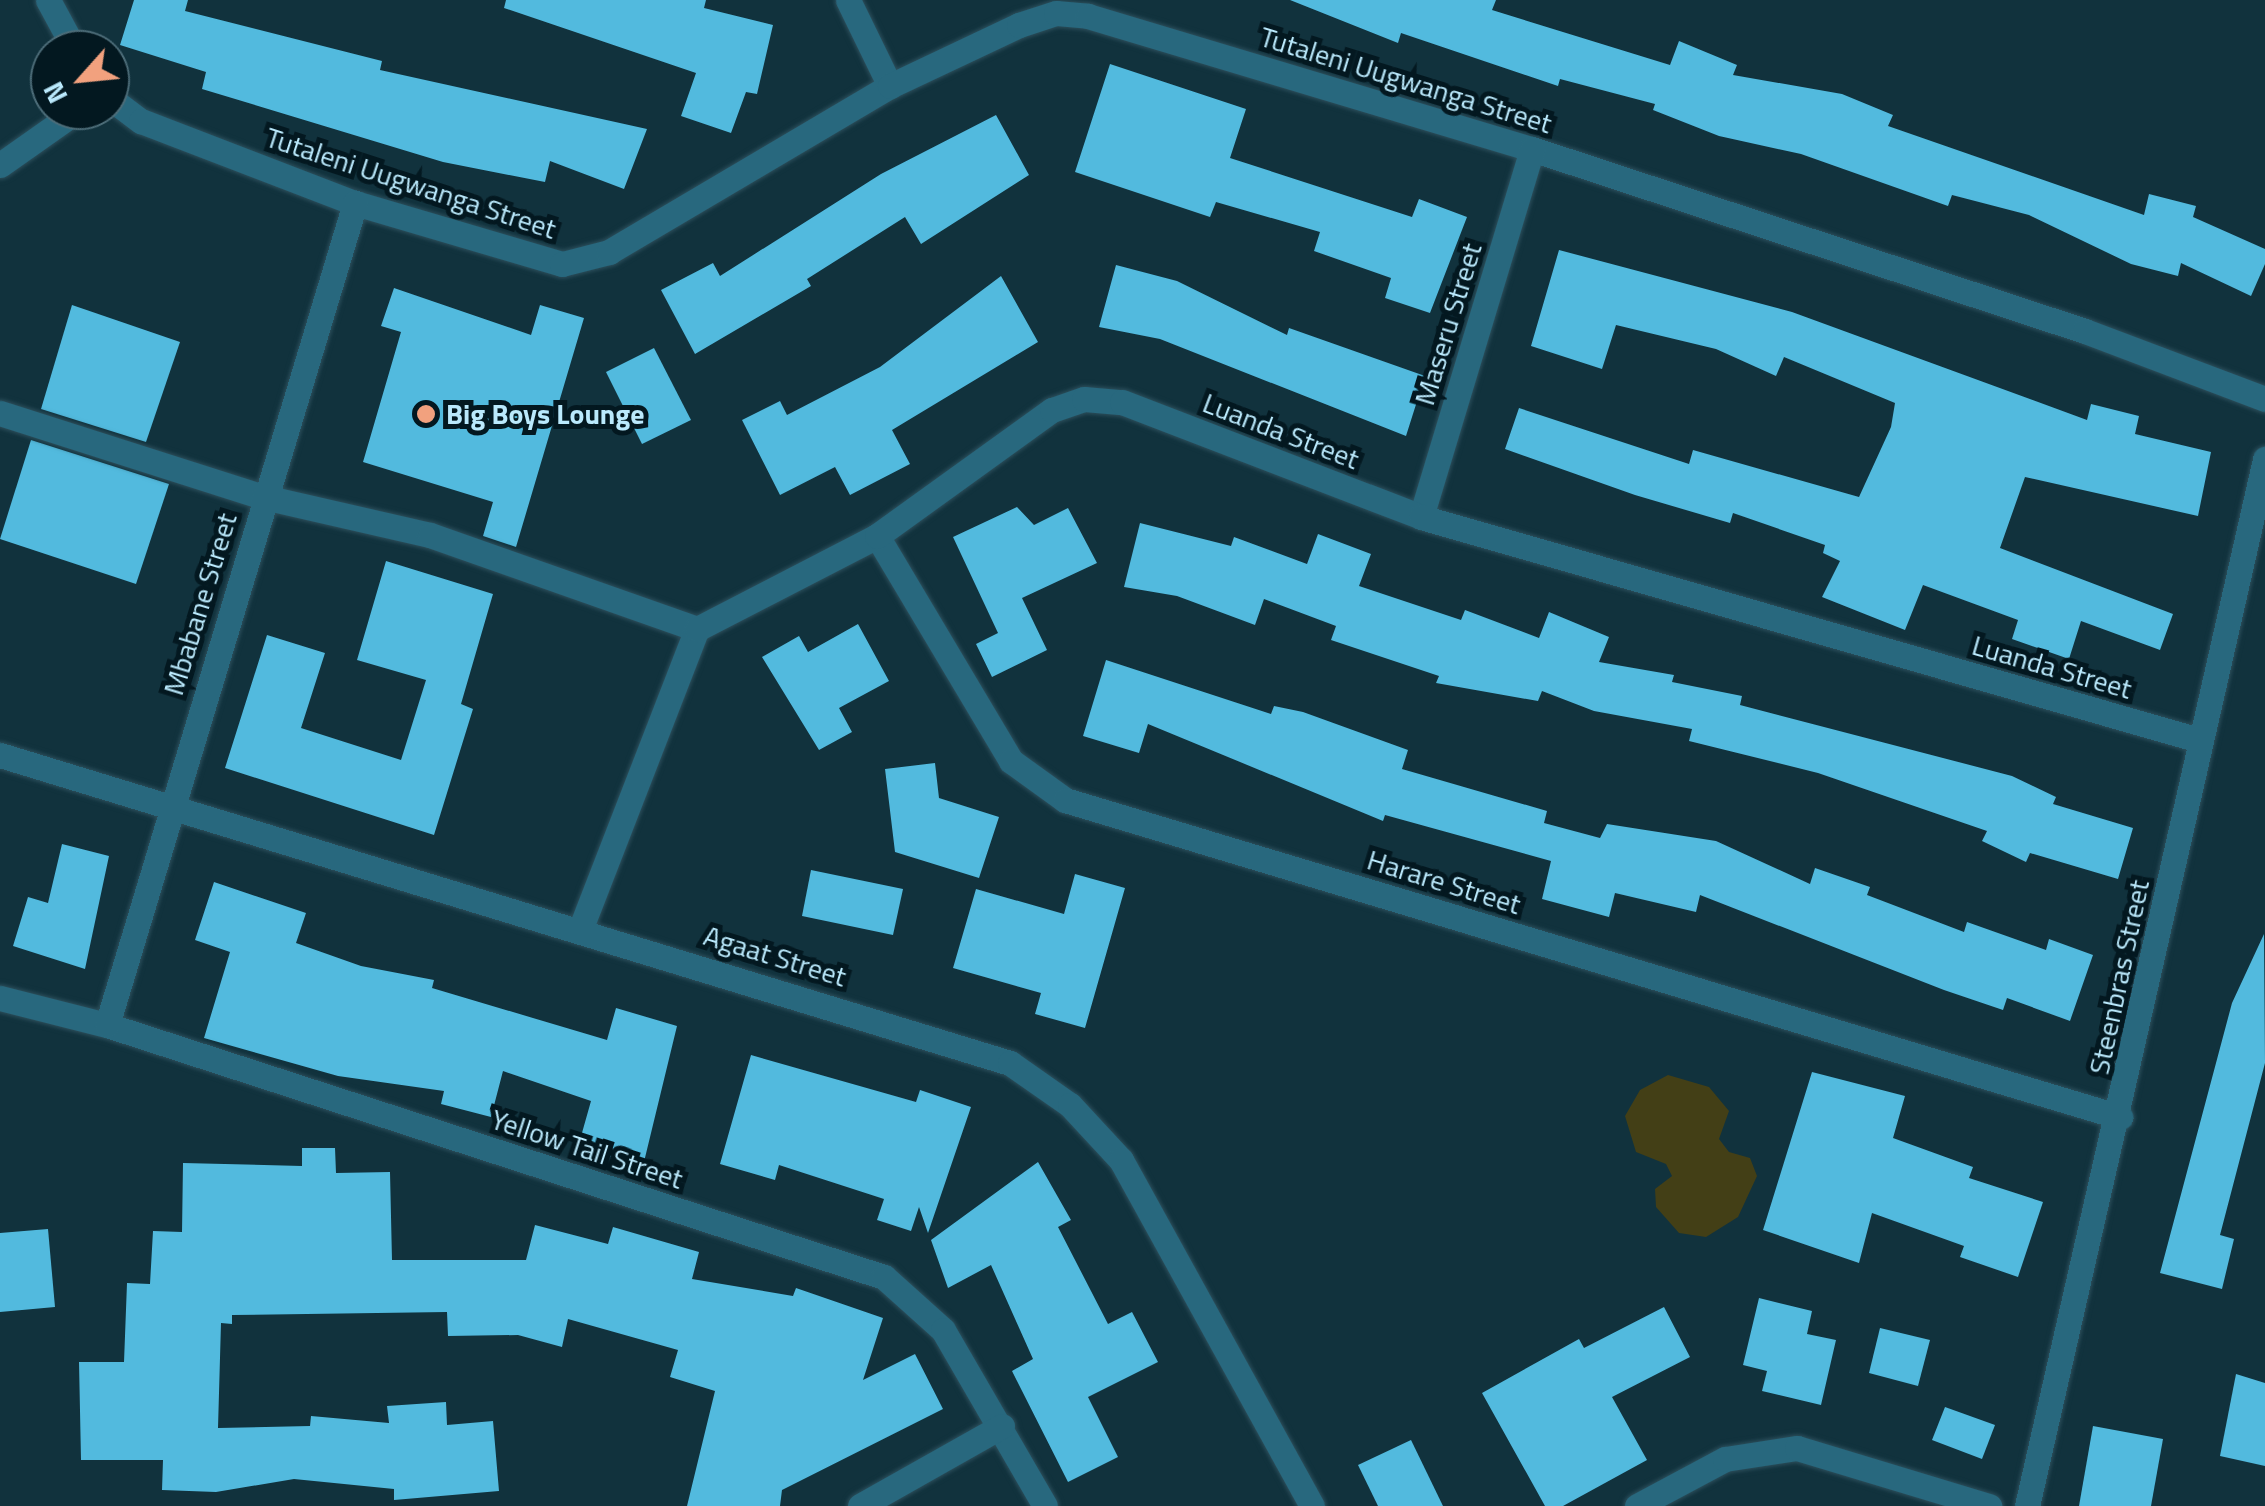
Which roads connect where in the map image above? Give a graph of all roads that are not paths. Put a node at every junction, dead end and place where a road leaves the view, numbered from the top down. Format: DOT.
graph roads {
  1 [pos="48,0"];
  2 [pos="848,0"];
  3 [pos="64,30"];
  4 [pos="890,86"];
  5 [pos="130,113"];
  6 [pos="50,130"];
  7 [pos="1532,149"];
  8 [pos="0,165"];
  9 [pos="355,203"];
  10 [pos="2265,399"];
  11 [pos="0,413"];
  12 [pos="2265,458"];
  13 [pos="264,497"];
  14 [pos="1420,517"];
  15 [pos="876,536"];
  16 [pos="698,629"];
  17 [pos="2199,740"];
  18 [pos="0,754"];
  19 [pos="170,808"];
  20 [pos="580,930"];
  21 [pos="0,998"];
  22 [pos="107,1025"];
  23 [pos="2120,1117"];
  24 [pos="1002,1426"];
  25 [pos="860,1506"];
  26 [pos="1045,1506"];
  27 [pos="1312,1506"];
  28 [pos="1637,1506"];
  29 [pos="1989,1506"];
  30 [pos="2027,1506"];
  1 -- 3 [label="street"];
  2 -- 4 [label="street"];
  4 -- 7 [label="street, Tutaleni Uugwanga Street"];
  4 -- 9 [label="street, Tutaleni Uugwanga Street"];
  5 -- 9 [label="street, Tutaleni Uugwanga Street"];
  6 -- 8 [label="street"];
  7 -- 10 [label="street, Tutaleni Uugwanga Street"];
  7 -- 14 [label="street, Maseru Street"];
  9 -- 13 [label="street, Mbabane Street"];
  11 -- 13 [label="street"];
  12 -- 17 [label="street, Steenbras Street"];
  13 -- 16 [label="street"];
  13 -- 19 [label="street, Mbabane Street"];
  14 -- 15 [label="street, Luanda Street"];
  14 -- 17 [label="street, Luanda Street"];
  15 -- 16 [label="street, Luanda Street"];
  15 -- 23 [label="street, Harare Street"];
  16 -- 20 [label="street"];
  17 -- 23 [label="street, Steenbras Street"];
  18 -- 19 [label="street, Agaat Street"];
  19 -- 20 [label="street, Agaat Street"];
  19 -- 22 [label="street, Mbabane Street"];
  20 -- 27 [label="street, Agaat Street"];
  21 -- 22 [label="street, Yellow Tail Street"];
  22 -- 24 [label="street, Yellow Tail Street"];
  23 -- 30 [label="street, Steenbras Street"];
  24 -- 25 [label="street"];
  24 -- 26 [label="street, Yellow Tail Street"];
  28 -- 29 [label="street"];
}
